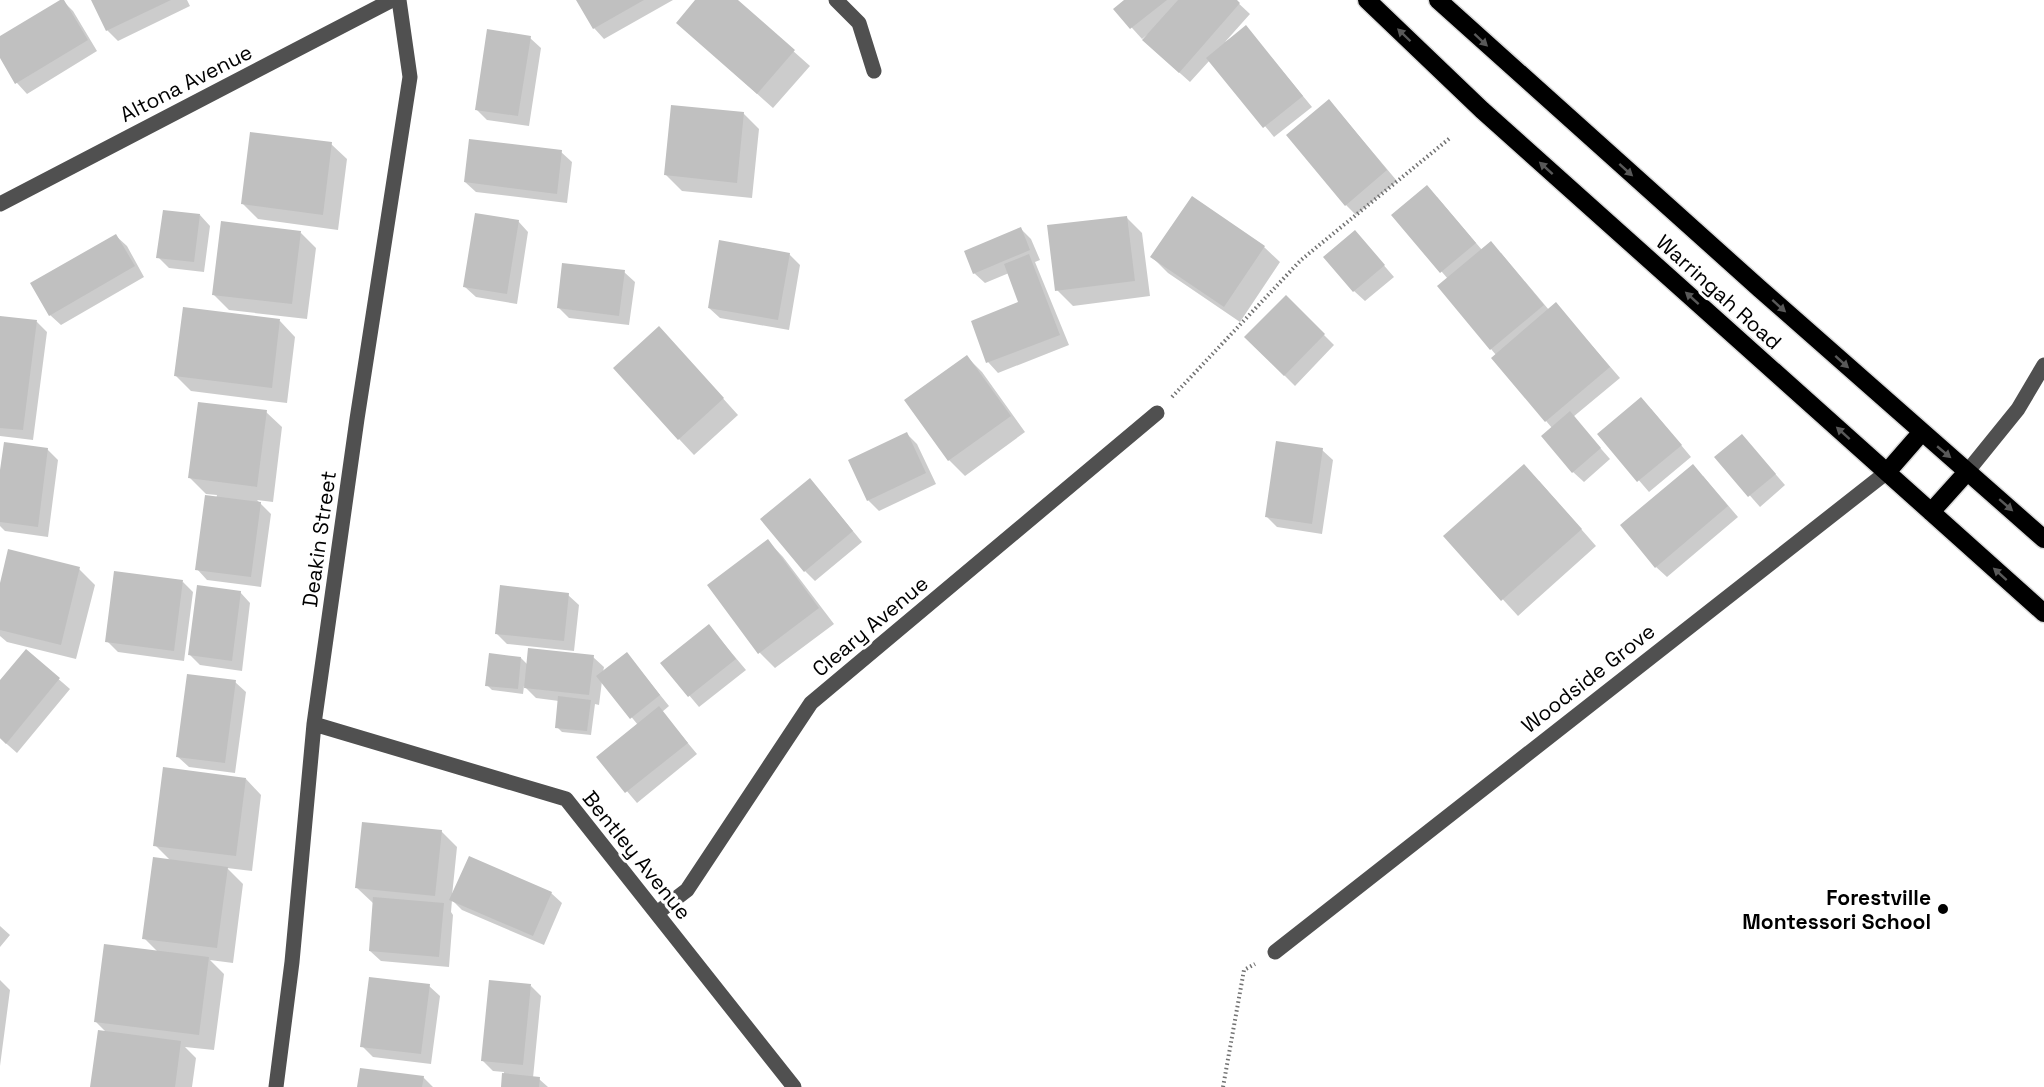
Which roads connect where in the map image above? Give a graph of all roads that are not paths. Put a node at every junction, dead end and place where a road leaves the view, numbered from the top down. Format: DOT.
graph roads {
  1 [pos="392,0"];
  2 [pos="399,0"];
  3 [pos="836,0"];
  4 [pos="1367,0"];
  5 [pos="1438,0"];
  6 [pos="874,71"];
  7 [pos="1,200"];
  8 [pos="2044,365"];
  9 [pos="1157,413"];
  10 [pos="1921,433"];
  11 [pos="1887,472"];
  12 [pos="1967,472"];
  13 [pos="1931,512"];
  14 [pos="2044,539"];
  15 [pos="2044,613"];
  16 [pos="314,724"];
  17 [pos="657,913"];
  18 [pos="1275,952"];
  19 [pos="276,1087"];
  20 [pos="794,1087"];
  1 -- 7 [label="street, Altona Avenue"];
  2 -- 16 [label="street, Deakin Street"];
  3 -- 6 [label="street"];
  11 -- 4 [label="highway, Warringah Road, one-way"];
  5 -- 10 [label="highway, Warringah Road, one-way"];
  8 -- 12 [label="street"];
  9 -- 17 [label="street, Cleary Avenue"];
  10 -- 11 [label="highway, Woodside Grove"];
  10 -- 12 [label="highway, Warringah Road, one-way"];
  11 -- 13 [label="highway, Warringah Road"];
  11 -- 18 [label="street, Woodside Grove"];
  12 -- 13 [label="highway"];
  12 -- 14 [label="highway, Warringah Road, one-way"];
  15 -- 13 [label="highway, Warringah Road, one-way"];
  16 -- 17 [label="street, Bentley Avenue"];
  16 -- 19 [label="street, Deakin Street"];
  17 -- 20 [label="street, Bentley Avenue"];
}
